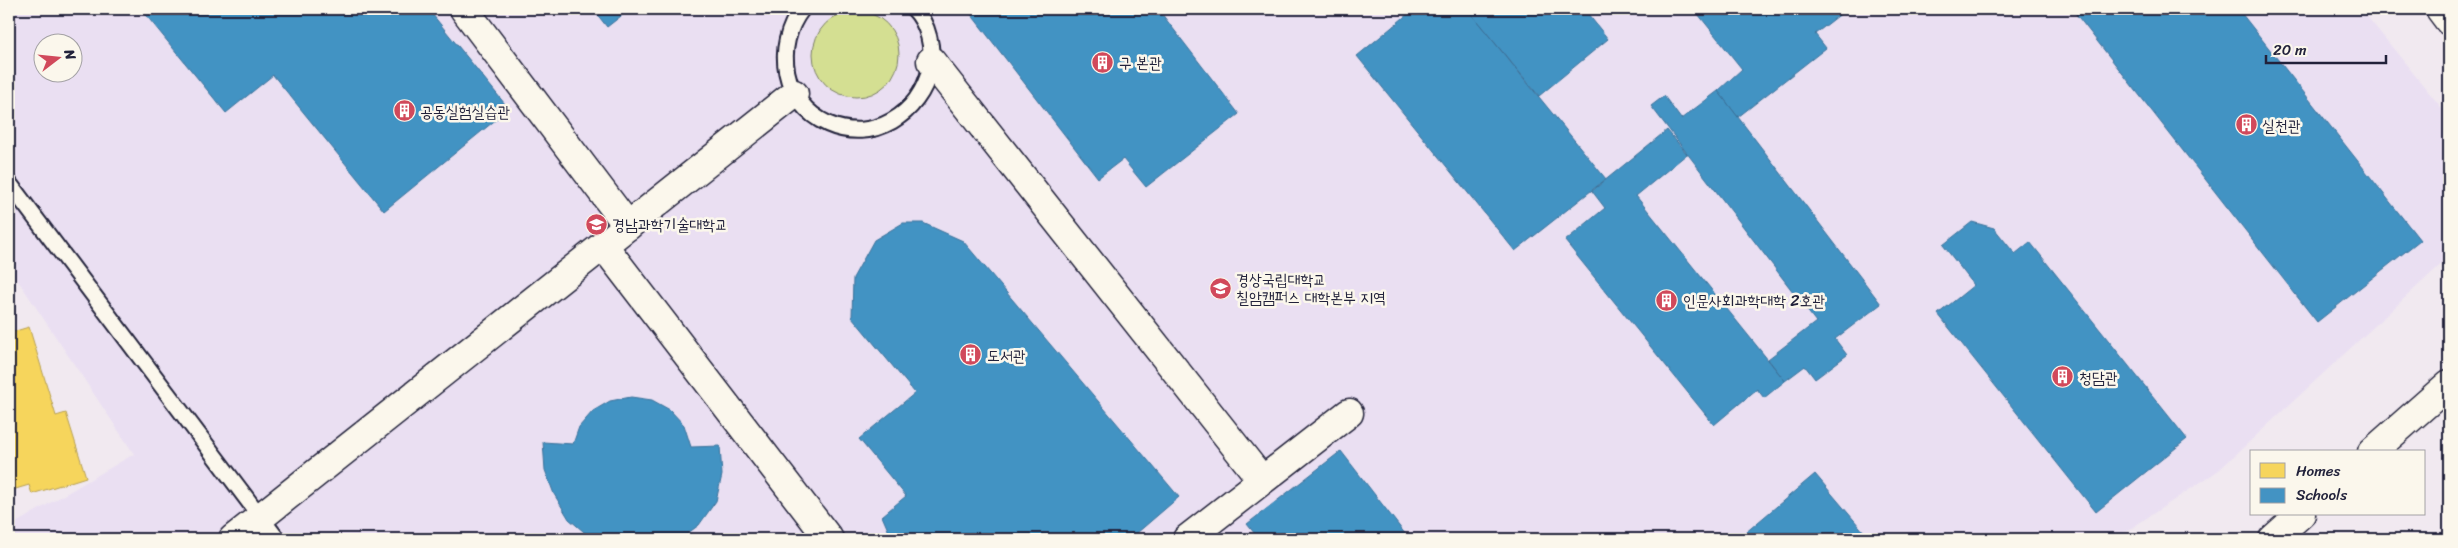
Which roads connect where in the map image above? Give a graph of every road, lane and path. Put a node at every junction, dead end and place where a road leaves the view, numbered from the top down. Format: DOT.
graph roads {
  1 [pos="464,9"];
  2 [pos="802,9"];
  3 [pos="914,9"];
  4 [pos="2440,9"];
  5 [pos="2449,21"];
  6 [pos="931,61"];
  7 [pos="794,94"];
  8 [pos="9,183"];
  9 [pos="628,226"];
  10 [pos="603,245"];
  11 [pos="2449,384"];
  12 [pos="1349,413"];
  13 [pos="2374,450"];
  14 [pos="1262,480"];
  15 [pos="2299,516"];
  16 [pos="260,518"];
  17 [pos="233,539"];
  18 [pos="277,539"];
  19 [pos="829,539"];
  20 [pos="1187,539"];
  21 [pos="2273,539"];
  1 -- 9 [label="street"];
  2 -- 7 [label="lane"];
  3 -- 6 [label="lane"];
  4 -- 5 [label="street"];
  6 -- 7 [label="lane"];
  6 -- 14 [label="street"];
  7 -- 9 [label="street"];
  8 -- 16 [label="lane"];
  9 -- 10 [label="street"];
  10 -- 16 [label="street"];
  10 -- 19 [label="street"];
  11 -- 13 [label="street"];
  12 -- 14 [label="street"];
  14 -- 20 [label="street"];
  15 -- 21 [label="street"];
  16 -- 17 [label="street"];
  16 -- 18 [label="lane"];
}
